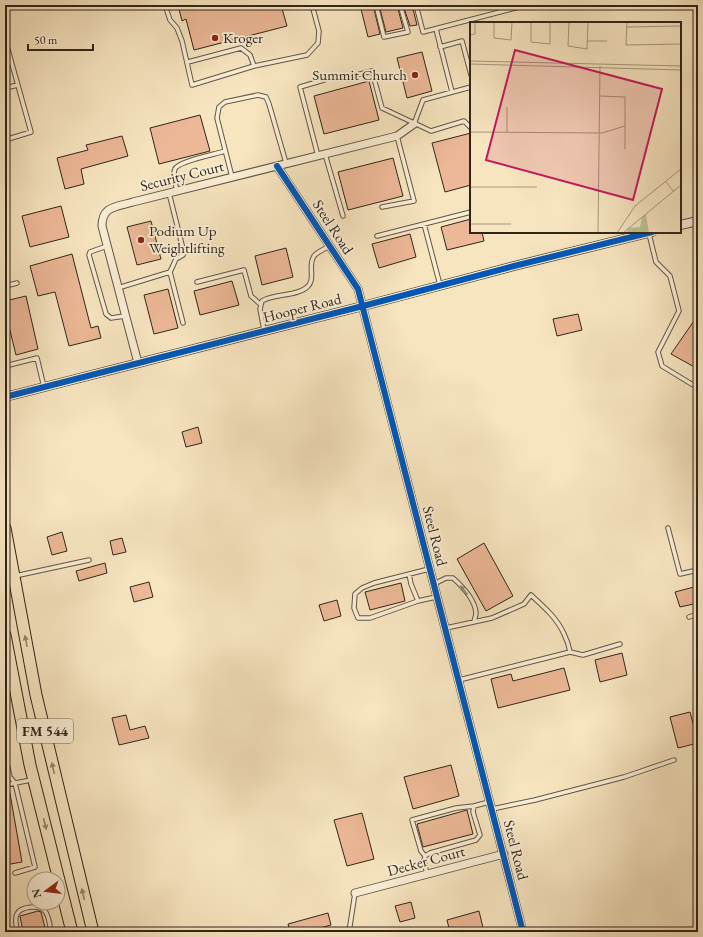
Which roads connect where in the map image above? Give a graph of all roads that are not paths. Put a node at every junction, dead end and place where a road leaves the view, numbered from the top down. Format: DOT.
graph roads {
  1 [pos="165,5"];
  2 [pos="312,5"];
  3 [pos="376,5"];
  4 [pos="400,5"];
  5 [pos="416,5"];
  6 [pos="527,5"];
  7 [pos="436,29"];
  8 [pos="5,39"];
  9 [pos="440,47"];
  10 [pos="188,62"];
  11 [pos="254,66"];
  12 [pos="470,71"];
  13 [pos="349,77"];
  14 [pos="324,80"];
  15 [pos="18,85"];
  16 [pos="470,87"];
  17 [pos="5,88"];
  18 [pos="452,92"];
  19 [pos="414,124"];
  20 [pos="470,127"];
  21 [pos="397,136"];
  22 [pos="5,140"];
  23 [pos="225,151"];
  24 [pos="322,155"];
  25 [pos="286,164"];
  26 [pos="278,166"];
  27 [pos="232,177"];
  28 [pos="177,191"];
  29 [pos="169,193"];
  30 [pos="382,207"];
  31 [pos="470,212"];
  32 [pos="343,216"];
  33 [pos="698,221"];
  34 [pos="424,224"];
  35 [pos="681,225"];
  36 [pos="646,233"];
  37 [pos="650,233"];
  38 [pos="377,236"];
  39 [pos="330,245"];
  40 [pos="107,246"];
  41 [pos="170,272"];
  42 [pos="197,282"];
  43 [pos="17,283"];
  44 [pos="5,286"];
  45 [pos="440,286"];
  46 [pos="118,288"];
  47 [pos="260,304"];
  48 [pos="363,306"];
  49 [pos="125,316"];
  50 [pos="183,323"];
  51 [pos="264,330"];
  52 [pos="138,363"];
  53 [pos="5,366"];
  54 [pos="44,387"];
  55 [pos="698,388"];
  56 [pos="5,396"];
  57 [pos="5,528"];
  58 [pos="668,528"];
  59 [pos="89,560"];
  60 [pos="430,569"];
  61 [pos="698,570"];
  62 [pos="409,574"];
  63 [pos="9,575"];
  64 [pos="434,584"];
  65 [pos="438,596"];
  66 [pos="418,601"];
  67 [pos="698,614"];
  68 [pos="689,617"];
  69 [pos="474,622"];
  70 [pos="446,628"];
  71 [pos="5,635"];
  72 [pos="620,644"];
  73 [pos="570,652"];
  74 [pos="459,680"];
  75 [pos="5,754"];
  76 [pos="674,760"];
  77 [pos="34,780"];
  78 [pos="16,784"];
  79 [pos="5,785"];
  80 [pos="474,806"];
  81 [pos="491,806"];
  82 [pos="504,854"];
  83 [pos="425,856"];
  84 [pos="15,873"];
  85 [pos="427,874"];
  86 [pos="355,893"];
  87 [pos="17,932"];
  88 [pos="51,932"];
  89 [pos="72,932"];
  90 [pos="93,932"];
  91 [pos="349,932"];
  92 [pos="523,932"];
  1 -- 10 [label="lane"];
  2 -- 11 [label="lane"];
  3 -- 4 [label="lane"];
  5 -- 7 [label="lane"];
  6 -- 7 [label="lane"];
  7 -- 9 [label="lane"];
  8 -- 15 [label="lane"];
  9 -- 12 [label="lane"];
  9 -- 18 [label="lane"];
  10 -- 11 [label="lane"];
  10 -- 11 [label="lane"];
  13 -- 19 [label="lane"];
  14 -- 24 [label="lane"];
  15 -- 17 [label="lane"];
  15 -- 22 [label="lane"];
  16 -- 18 [label="lane"];
  18 -- 19 [label="lane"];
  19 -- 20 [label="lane"];
  19 -- 21 [label="street, Security Court"];
  21 -- 24 [label="street, Security Court"];
  21 -- 30 [label="lane"];
  23 -- 25 [label="lane"];
  23 -- 27 [label="lane"];
  23 -- 28 [label="lane"];
  24 -- 25 [label="street, Security Court"];
  24 -- 32 [label="lane"];
  25 -- 26 [label="street, Security Court"];
  26 -- 27 [label="street, Security Court"];
  26 -- 39 [label="street, Steel Road"];
  27 -- 28 [label="street, Security Court"];
  28 -- 29 [label="street, Security Court"];
  29 -- 40 [label="street, Security Court"];
  29 -- 41 [label="lane"];
  31 -- 34 [label="lane"];
  33 -- 35 [label="street"];
  34 -- 38 [label="lane"];
  34 -- 45 [label="lane"];
  36 -- 45 [label="street, Hooper Road"];
  37 -- 55 [label="lane"];
  39 -- 47 [label="lane"];
  39 -- 48 [label="street, Steel Road"];
  40 -- 46 [label="street, Security Court"];
  40 -- 49 [label="lane"];
  41 -- 46 [label="lane"];
  41 -- 50 [label="lane"];
  42 -- 47 [label="lane"];
  43 -- 44 [label="lane"];
  45 -- 48 [label="street, Hooper Road"];
  46 -- 49 [label="street, Security Court"];
  47 -- 51 [label="lane"];
  48 -- 51 [label="street, Hooper Road"];
  48 -- 60 [label="street, Steel Road"];
  49 -- 52 [label="street, Security Court"];
  51 -- 52 [label="street, Hooper Road"];
  52 -- 54 [label="street, Hooper Road"];
  53 -- 54 [label="lane"];
  54 -- 56 [label="street, Hooper Road"];
  57 -- 63 [label="main road, FM 544 / FM 544"];
  58 -- 61 [label="lane"];
  59 -- 63 [label="lane"];
  60 -- 62 [label="lane"];
  60 -- 64 [label="street, Steel Road"];
  62 -- 66 [label="lane"];
  62 -- 66 [label="lane"];
  90 -- 63 [label="main road, FM 544 / FM 544, one-way"];
  64 -- 65 [label="street, Steel Road"];
  69 -- 64 [label="lane, one-way"];
  65 -- 66 [label="lane"];
  65 -- 70 [label="street, Steel Road"];
  67 -- 68 [label="lane"];
  69 -- 70 [label="lane"];
  69 -- 73 [label="lane"];
  70 -- 74 [label="street, Steel Road"];
  71 -- 77 [label="main road, FM 544 / FM 544"];
  72 -- 73 [label="lane"];
  73 -- 74 [label="lane"];
  74 -- 81 [label="street, Steel Road"];
  75 -- 78 [label="lane"];
  76 -- 81 [label="lane"];
  77 -- 78 [label="lane"];
  77 -- 89 [label="main road, FM 544 / FM 544, one-way"];
  78 -- 79 [label="lane"];
  78 -- 84 [label="lane"];
  80 -- 81 [label="lane"];
  80 -- 83 [label="lane"];
  80 -- 83 [label="lane"];
  81 -- 82 [label="street, Steel Road"];
  82 -- 85 [label="street, Decker Court"];
  82 -- 92 [label="street, Steel Road"];
  83 -- 85 [label="lane"];
  85 -- 86 [label="street, Decker Court"];
  86 -- 91 [label="lane"];
  87 -- 88 [label="lane"];
}
